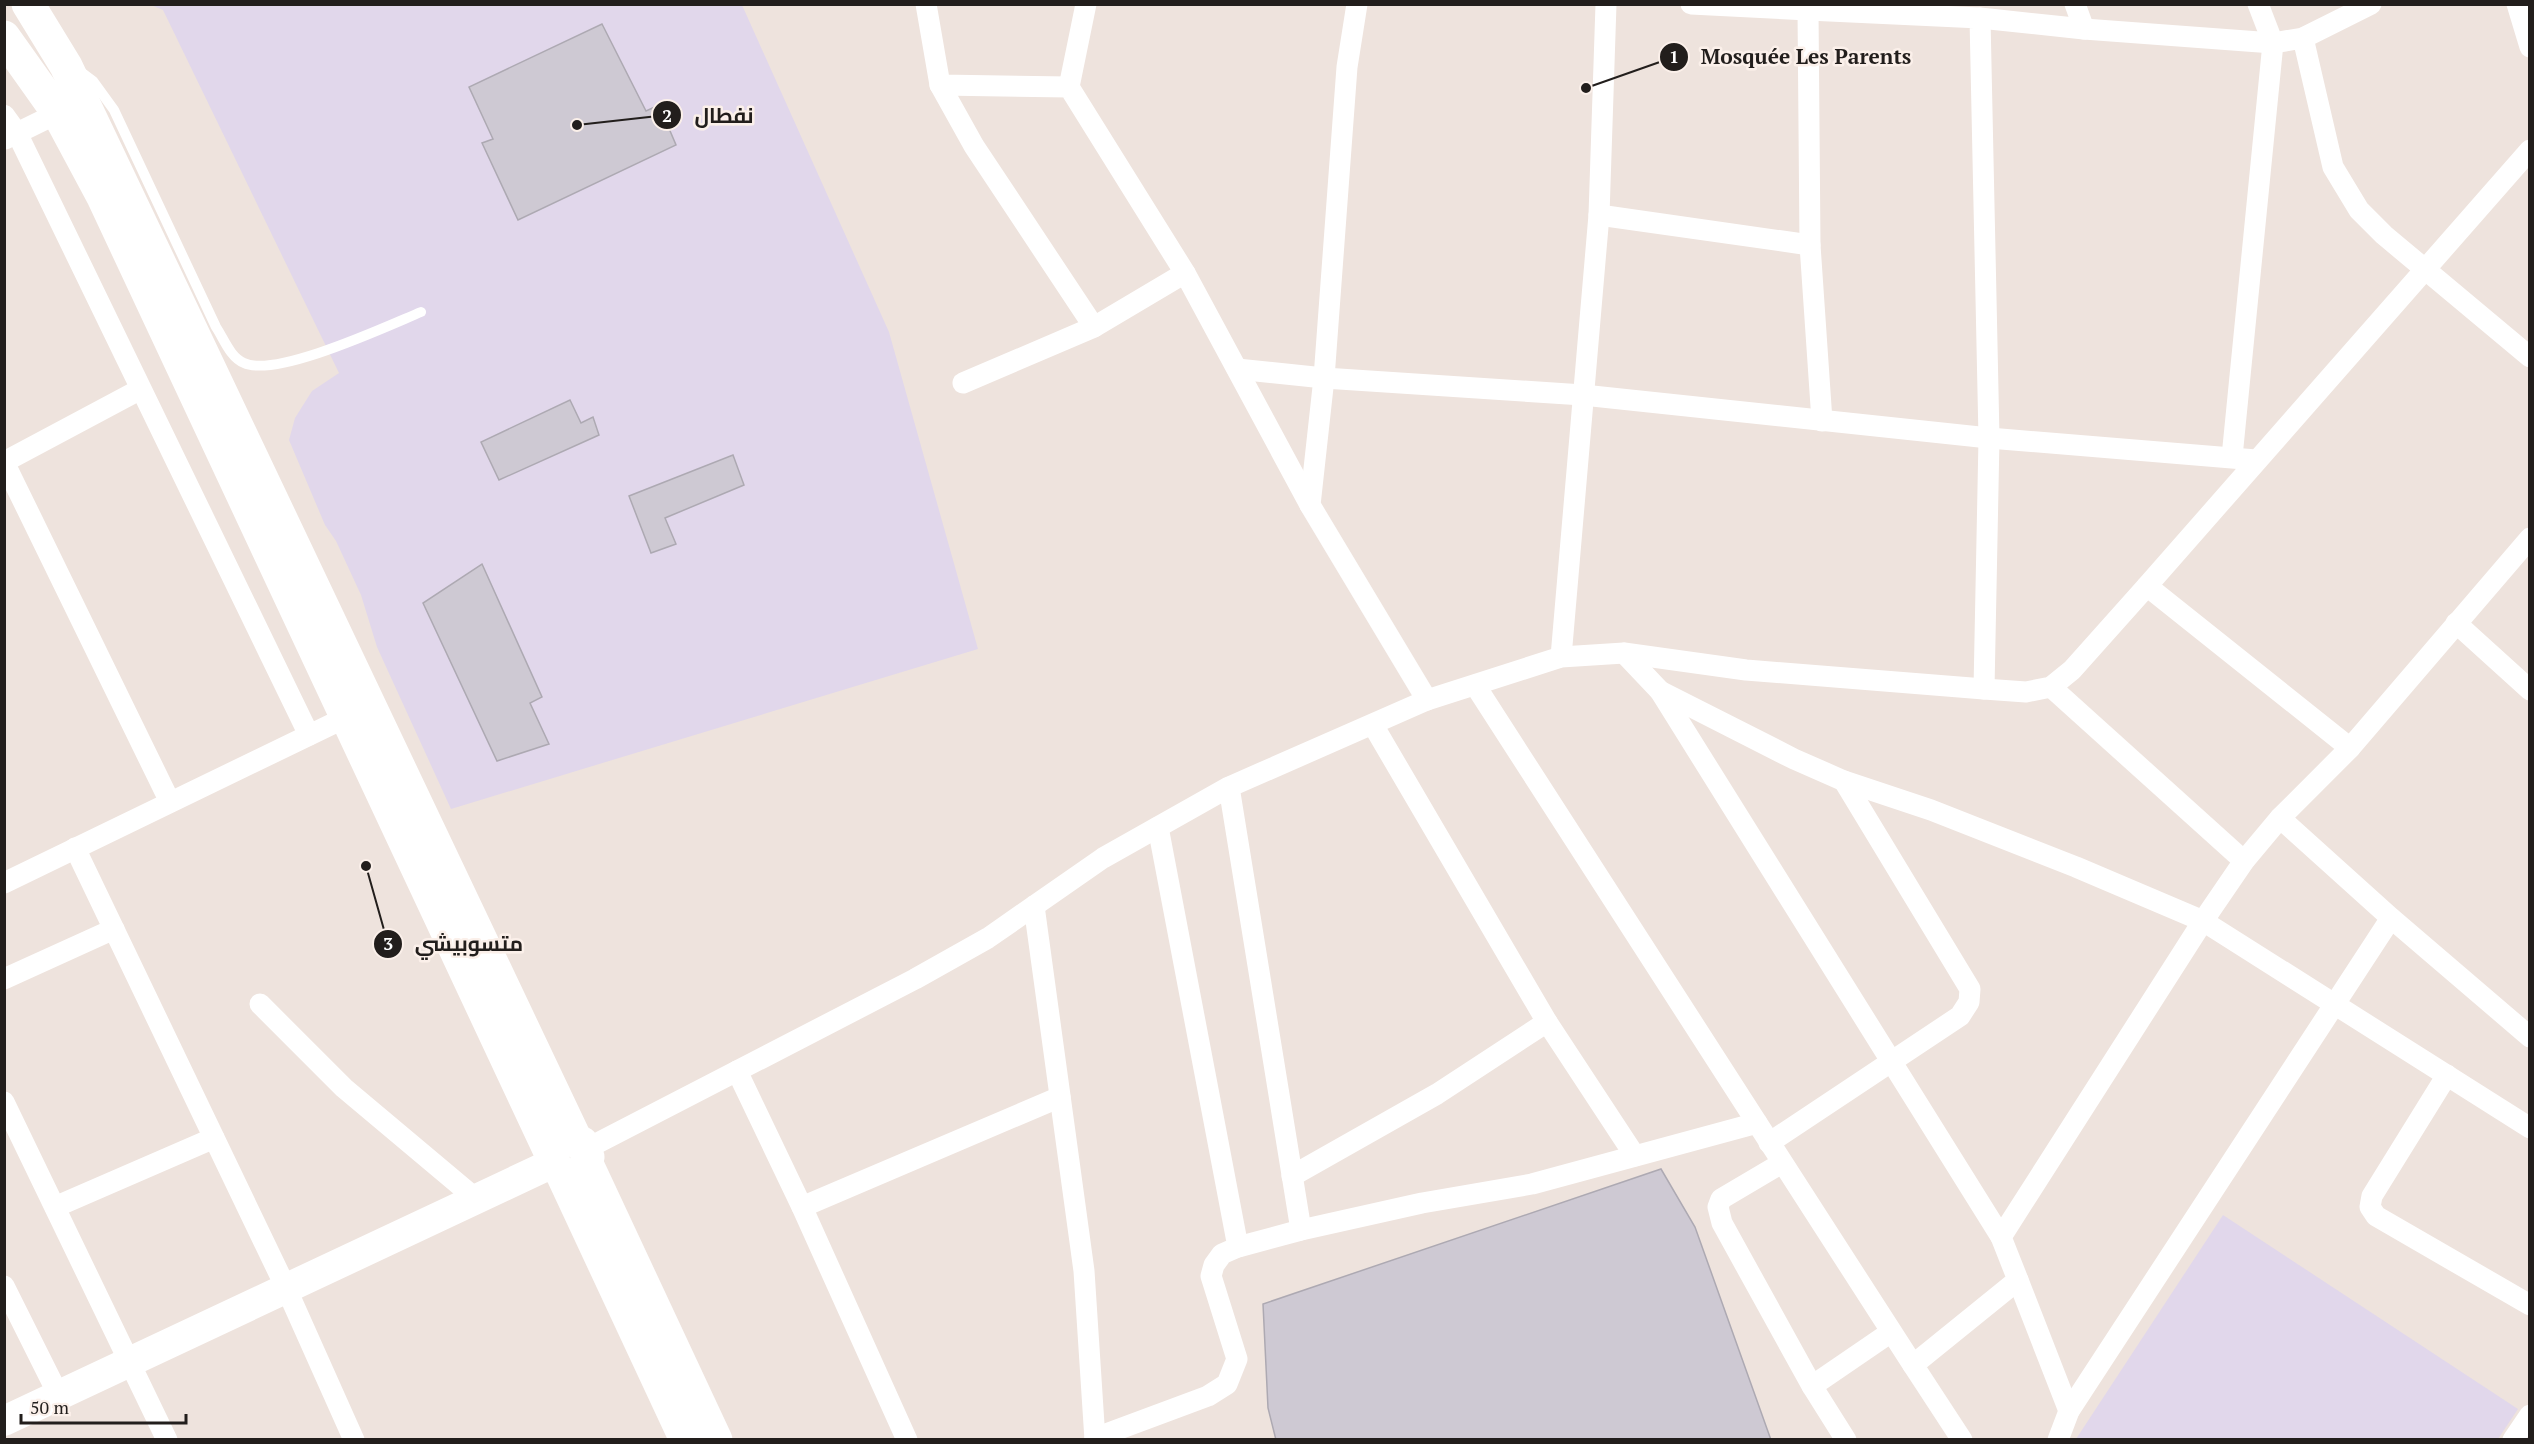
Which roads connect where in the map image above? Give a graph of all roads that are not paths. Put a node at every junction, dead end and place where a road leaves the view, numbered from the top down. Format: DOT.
graph roads {
  1 [pos="28,4"];
  2 [pos="927,4"];
  3 [pos="1086,4"];
  4 [pos="1357,4"];
  5 [pos="1606,4"];
  6 [pos="1691,4"];
  7 [pos="2075,4"];
  8 [pos="2258,4"];
  9 [pos="2371,4"];
  10 [pos="2517,4"];
  11 [pos="1808,7"];
  12 [pos="1980,18"];
  13 [pos="2084,29"];
  14 [pos="4,37"];
  15 [pos="2303,38"];
  16 [pos="2273,43"];
  17 [pos="2529,47"];
  18 [pos="53,75"];
  19 [pos="940,85"];
  20 [pos="1069,87"];
  21 [pos="58,113"];
  22 [pos="4,115"];
  23 [pos="10,136"];
  24 [pos="2529,150"];
  25 [pos="1599,215"];
  26 [pos="1810,245"];
  27 [pos="2425,268"];
  28 [pos="1185,273"];
  29 [pos="421,312"];
  30 [pos="1094,327"];
  31 [pos="2529,357"];
  32 [pos="1238,369"];
  33 [pos="1324,378"];
  34 [pos="963,383"];
  35 [pos="140,390"];
  36 [pos="1583,395"];
  37 [pos="1822,421"];
  38 [pos="1989,438"];
  39 [pos="2232,458"];
  40 [pos="2256,460"];
  41 [pos="4,462"];
  42 [pos="1310,505"];
  43 [pos="2529,538"];
  44 [pos="2147,586"];
  45 [pos="2456,623"];
  46 [pos="1624,653"];
  47 [pos="1561,657"];
  48 [pos="1475,685"];
  49 [pos="2051,687"];
  50 [pos="1984,689"];
  51 [pos="2529,690"];
  52 [pos="1660,691"];
  53 [pos="1427,700"];
  54 [pos="359,712"];
  55 [pos="1373,725"];
  56 [pos="309,735"];
  57 [pos="2350,748"];
  58 [pos="1844,781"];
  59 [pos="1229,787"];
  60 [pos="170,802"];
  61 [pos="2280,818"];
  62 [pos="1158,827"];
  63 [pos="75,848"];
  64 [pos="2244,861"];
  65 [pos="4,883"];
  66 [pos="1034,906"];
  67 [pos="2391,918"];
  68 [pos="2203,921"];
  69 [pos="114,929"];
  70 [pos="4,980"];
  71 [pos="2334,1002"];
  72 [pos="260,1004"];
  73 [pos="1547,1022"];
  74 [pos="2529,1037"];
  75 [pos="1893,1063"];
  76 [pos="737,1071"];
  77 [pos="2447,1075"];
  78 [pos="1060,1097"];
  79 [pos="4,1102"];
  80 [pos="1757,1123"];
  81 [pos="2529,1128"];
  82 [pos="11,1131"];
  83 [pos="214,1138"];
  84 [pos="1769,1143"];
  85 [pos="1635,1156"];
  86 [pos="570,1158"];
  87 [pos="1782,1163"];
  88 [pos="1292,1176"];
  89 [pos="475,1198"];
  90 [pos="54,1207"];
  91 [pos="802,1207"];
  92 [pos="1300,1230"];
  93 [pos="2001,1237"];
  94 [pos="1238,1247"];
  95 [pos="2018,1280"];
  96 [pos="4,1286"];
  97 [pos="287,1290"];
  98 [pos="2529,1305"];
  99 [pos="1891,1332"];
  100 [pos="129,1363"];
  101 [pos="1912,1365"];
  102 [pos="1812,1386"];
  103 [pos="59,1395"];
  104 [pos="2069,1411"];
  105 [pos="2528,1420"];
  106 [pos="4,1421"];
  107 [pos="1095,1439"];
  108 [pos="167,1440"];
  109 [pos="354,1440"];
  110 [pos="686,1440"];
  111 [pos="716,1440"];
  112 [pos="907,1440"];
  113 [pos="1846,1440"];
  114 [pos="1962,1440"];
  115 [pos="2058,1440"];
  116 [pos="2513,1440"];
  1 -- 18 [label="main road"];
  2 -- 19 [label="street"];
  3 -- 20 [label="street"];
  4 -- 33 [label="street"];
  5 -- 25 [label="street"];
  6 -- 11 [label="street"];
  7 -- 13 [label="street"];
  8 -- 16 [label="street"];
  9 -- 15 [label="street"];
  10 -- 17 [label="street"];
  11 -- 12 [label="street"];
  11 -- 26 [label="street"];
  12 -- 13 [label="street"];
  12 -- 38 [label="street"];
  13 -- 16 [label="street"];
  14 -- 18 [label="main road"];
  15 -- 16 [label="street"];
  15 -- 27 [label="street"];
  16 -- 39 [label="street"];
  18 -- 21 [label="main road"];
  18 -- 29 [label="lane"];
  18 -- 54 [label="main road"];
  19 -- 20 [label="street"];
  19 -- 30 [label="street"];
  20 -- 28 [label="street"];
  21 -- 23 [label="street"];
  21 -- 54 [label="main road"];
  22 -- 23 [label="street"];
  23 -- 35 [label="street"];
  24 -- 27 [label="street"];
  25 -- 26 [label="street"];
  25 -- 36 [label="street"];
  26 -- 37 [label="street"];
  27 -- 31 [label="street"];
  27 -- 40 [label="street"];
  28 -- 30 [label="street"];
  28 -- 32 [label="street"];
  30 -- 34 [label="street"];
  32 -- 33 [label="street"];
  32 -- 42 [label="street"];
  33 -- 36 [label="street"];
  33 -- 42 [label="street"];
  35 -- 41 [label="street"];
  35 -- 56 [label="street"];
  36 -- 37 [label="street"];
  36 -- 47 [label="street"];
  37 -- 38 [label="street"];
  38 -- 39 [label="street"];
  38 -- 50 [label="street"];
  39 -- 40 [label="street"];
  40 -- 44 [label="street"];
  41 -- 60 [label="street"];
  42 -- 53 [label="street"];
  43 -- 45 [label="street"];
  44 -- 49 [label="street"];
  44 -- 57 [label="street"];
  45 -- 51 [label="street"];
  45 -- 57 [label="street"];
  46 -- 47 [label="street"];
  46 -- 50 [label="street"];
  46 -- 52 [label="street"];
  47 -- 48 [label="street"];
  48 -- 53 [label="street"];
  48 -- 80 [label="street"];
  49 -- 50 [label="street"];
  49 -- 64 [label="street"];
  52 -- 58 [label="street"];
  52 -- 75 [label="street"];
  53 -- 55 [label="street"];
  54 -- 56 [label="street"];
  54 -- 86 [label="main road"];
  55 -- 59 [label="street"];
  55 -- 73 [label="street"];
  56 -- 60 [label="street"];
  57 -- 61 [label="street"];
  58 -- 68 [label="street"];
  58 -- 75 [label="street"];
  59 -- 62 [label="street"];
  59 -- 88 [label="street"];
  60 -- 63 [label="street"];
  61 -- 64 [label="street"];
  61 -- 67 [label="street"];
  62 -- 66 [label="street"];
  62 -- 94 [label="street"];
  63 -- 65 [label="street"];
  63 -- 69 [label="street"];
  64 -- 68 [label="street"];
  66 -- 76 [label="street"];
  66 -- 78 [label="street"];
  67 -- 71 [label="street"];
  67 -- 74 [label="street"];
  68 -- 71 [label="street"];
  68 -- 93 [label="street"];
  69 -- 70 [label="street"];
  69 -- 83 [label="street"];
  71 -- 77 [label="street"];
  71 -- 104 [label="street"];
  72 -- 89 [label="street"];
  73 -- 85 [label="street"];
  73 -- 88 [label="street"];
  75 -- 84 [label="street"];
  75 -- 93 [label="street"];
  76 -- 86 [label="street"];
  76 -- 91 [label="street"];
  77 -- 81 [label="street"];
  77 -- 98 [label="street"];
  78 -- 91 [label="street"];
  78 -- 107 [label="street"];
  79 -- 82 [label="street"];
  80 -- 84 [label="street"];
  80 -- 85 [label="street"];
  82 -- 90 [label="street"];
  83 -- 90 [label="street"];
  83 -- 97 [label="street"];
  84 -- 87 [label="street"];
  85 -- 92 [label="street"];
  86 -- 89 [label="main road"];
  86 -- 110 [label="main road"];
  86 -- 111 [label="main road"];
  87 -- 99 [label="street"];
  87 -- 102 [label="street"];
  88 -- 92 [label="street"];
  89 -- 97 [label="main road"];
  90 -- 100 [label="street"];
  91 -- 112 [label="street"];
  92 -- 94 [label="street"];
  93 -- 95 [label="street"];
  94 -- 107 [label="street"];
  95 -- 101 [label="street"];
  95 -- 104 [label="street"];
  96 -- 103 [label="street"];
  97 -- 100 [label="main road"];
  97 -- 109 [label="street"];
  99 -- 101 [label="street"];
  99 -- 102 [label="street"];
  100 -- 103 [label="main road"];
  100 -- 108 [label="street"];
  101 -- 114 [label="street"];
  102 -- 113 [label="street"];
  103 -- 106 [label="main road"];
  104 -- 115 [label="street"];
  105 -- 116 [label="street"];
}
